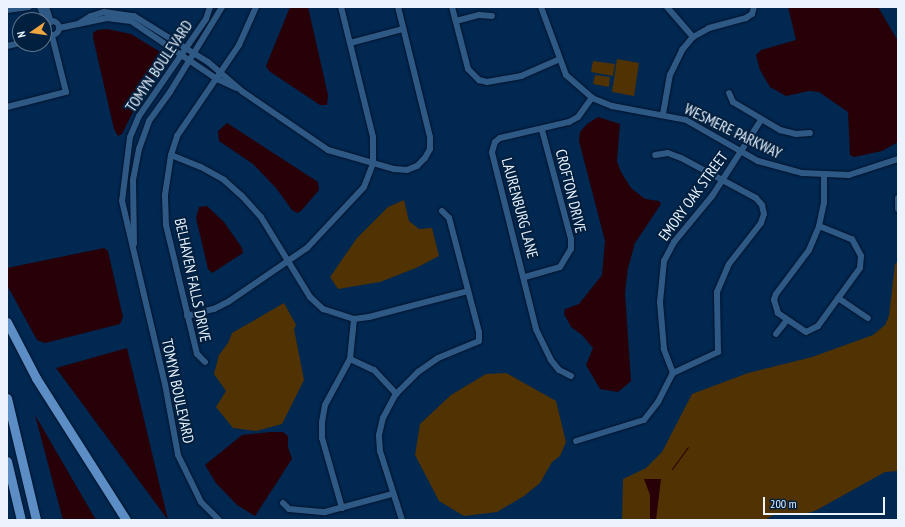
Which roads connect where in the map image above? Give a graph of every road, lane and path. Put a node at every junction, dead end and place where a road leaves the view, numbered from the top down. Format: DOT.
graph roads {
  1 [pos="29,7"];
  2 [pos="210,7"];
  3 [pos="222,7"];
  4 [pos="256,7"];
  5 [pos="341,7"];
  6 [pos="398,7"];
  7 [pos="452,7"];
  8 [pos="541,7"];
  9 [pos="667,7"];
  10 [pos="754,7"];
  11 [pos="7,10"];
  12 [pos="492,16"];
  13 [pos="456,21"];
  14 [pos="52,24"];
  15 [pos="59,28"];
  16 [pos="403,29"];
  17 [pos="52,33"];
  18 [pos="693,37"];
  19 [pos="350,42"];
  20 [pos="52,49"];
  21 [pos="184,51"];
  22 [pos="194,53"];
  23 [pos="190,60"];
  24 [pos="558,60"];
  25 [pos="208,62"];
  26 [pos="203,69"];
  27 [pos="221,72"];
  28 [pos="217,79"];
  29 [pos="243,92"];
  30 [pos="729,93"];
  31 [pos="592,98"];
  32 [pos="7,107"];
  33 [pos="663,114"];
  34 [pos="761,120"];
  35 [pos="542,130"];
  36 [pos="810,132"];
  37 [pos="741,152"];
  38 [pos="171,155"];
  39 [pos="655,155"];
  40 [pos="898,159"];
  41 [pos="373,163"];
  42 [pos="824,176"];
  43 [pos="722,181"];
  44 [pos="898,198"];
  45 [pos="898,209"];
  46 [pos="442,211"];
  47 [pos="819,226"];
  48 [pos="136,257"];
  49 [pos="288,262"];
  50 [pos="524,277"];
  51 [pos="468,291"];
  52 [pos="838,298"];
  53 [pos="188,316"];
  54 [pos="868,318"];
  55 [pos="354,319"];
  56 [pos="787,320"];
  57 [pos="7,322"];
  58 [pos="776,334"];
  59 [pos="350,359"];
  60 [pos="205,362"];
  61 [pos="673,373"];
  62 [pos="571,376"];
  63 [pos="396,394"];
  64 [pos="7,398"];
  65 [pos="576,441"];
  66 [pos="7,461"];
  67 [pos="12,481"];
  68 [pos="392,494"];
  69 [pos="113,498"];
  70 [pos="283,503"];
  71 [pos="342,508"];
  72 [pos="15,520"];
  73 [pos="21,520"];
  74 [pos="36,520"];
  75 [pos="126,520"];
  76 [pos="130,520"];
  77 [pos="219,520"];
  78 [pos="402,520"];
  1 -- 11 [label="street"];
  2 -- 21 [label="street, TOMYN BOULEVARD"];
  3 -- 22 [label="street, TOMYN BOULEVARD"];
  4 -- 27 [label="street, BELHAVEN FALLS DRIVE"];
  5 -- 19 [label="street"];
  6 -- 16 [label="street"];
  7 -- 13 [label="street"];
  8 -- 24 [label="street, WESMERE PARKWAY"];
  9 -- 18 [label="street"];
  10 -- 18 [label="street"];
  12 -- 13 [label="street"];
  13 -- 24 [label="street"];
  14 -- 15 [label="street"];
  15 -- 17 [label="street"];
  15 -- 21 [label="street"];
  16 -- 19 [label="street"];
  16 -- 41 [label="street"];
  18 -- 33 [label="street"];
  19 -- 41 [label="street"];
  20 -- 32 [label="street"];
  21 -- 22 [label="street"];
  21 -- 23 [label="street"];
  21 -- 48 [label="street, TOMYN BOULEVARD"];
  22 -- 23 [label="street, TOMYN BOULEVARD"];
  22 -- 25 [label="street"];
  23 -- 26 [label="street"];
  23 -- 48 [label="street, TOMYN BOULEVARD"];
  24 -- 31 [label="street, WESMERE PARKWAY"];
  25 -- 26 [label="street"];
  25 -- 27 [label="street"];
  26 -- 28 [label="street"];
  27 -- 28 [label="street, BELHAVEN FALLS DRIVE"];
  27 -- 29 [label="street"];
  28 -- 29 [label="street"];
  28 -- 38 [label="street, BELHAVEN FALLS DRIVE"];
  29 -- 41 [label="street"];
  30 -- 34 [label="street"];
  31 -- 33 [label="street, WESMERE PARKWAY"];
  31 -- 35 [label="street, LAURENBURG LANE"];
  33 -- 37 [label="street, WESMERE PARKWAY"];
  34 -- 36 [label="street"];
  34 -- 37 [label="street, EMORY OAK STREET"];
  35 -- 50 [label="street, CROFTON DRIVE"];
  35 -- 50 [label="street, LAURENBURG LANE"];
  37 -- 42 [label="street, WESMERE PARKWAY"];
  37 -- 43 [label="street, EMORY OAK STREET"];
  38 -- 49 [label="street"];
  38 -- 53 [label="street, BELHAVEN FALLS DRIVE"];
  39 -- 43 [label="street"];
  40 -- 42 [label="street, WESMERE PARKWAY"];
  41 -- 49 [label="street"];
  42 -- 47 [label="street"];
  43 -- 61 [label="street, EMORY OAK STREET"];
  43 -- 61 [label="street"];
  44 -- 45 [label="street"];
  46 -- 51 [label="street"];
  47 -- 52 [label="street"];
  47 -- 56 [label="street"];
  48 -- 77 [label="street, TOMYN BOULEVARD"];
  49 -- 53 [label="street"];
  49 -- 55 [label="street"];
  50 -- 62 [label="street, LAURENBURG LANE"];
  51 -- 55 [label="street"];
  51 -- 63 [label="street"];
  52 -- 54 [label="street"];
  52 -- 56 [label="street"];
  53 -- 60 [label="street, BELHAVEN FALLS DRIVE"];
  55 -- 59 [label="street"];
  56 -- 58 [label="street"];
  57 -- 69 [label="highway"];
  59 -- 63 [label="street"];
  59 -- 71 [label="street"];
  61 -- 65 [label="street"];
  63 -- 68 [label="street"];
  64 -- 74 [label="highway"];
  66 -- 67 [label="highway"];
  67 -- 72 [label="highway"];
  67 -- 73 [label="highway"];
  68 -- 71 [label="street"];
  68 -- 78 [label="street"];
  69 -- 75 [label="highway"];
  69 -- 76 [label="highway"];
  70 -- 71 [label="street"];
}
